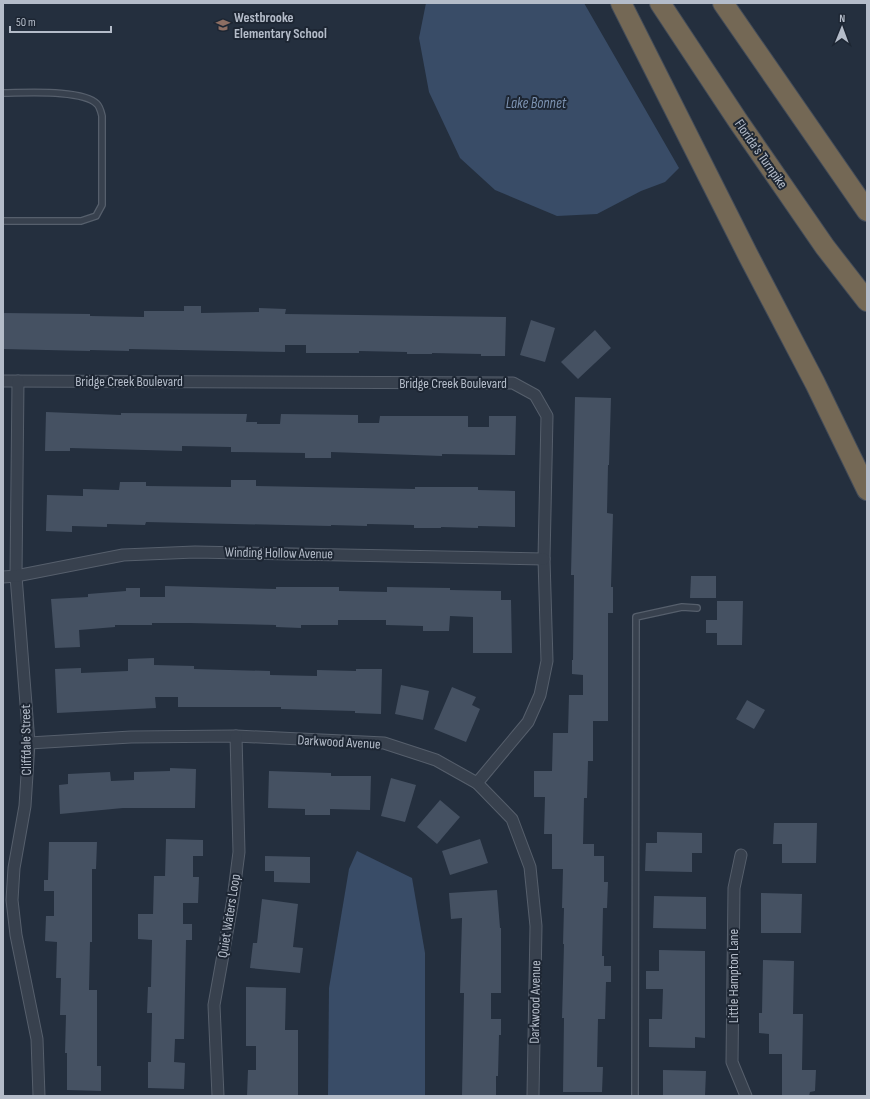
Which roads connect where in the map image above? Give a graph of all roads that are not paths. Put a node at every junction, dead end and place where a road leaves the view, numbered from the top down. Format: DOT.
graph roads {
  1 [pos="621,3"];
  2 [pos="660,3"];
  3 [pos="723,3"];
  4 [pos="3,93"];
  5 [pos="867,211"];
  6 [pos="3,221"];
  7 [pos="867,301"];
  8 [pos="3,381"];
  9 [pos="18,381"];
  10 [pos="867,490"];
  11 [pos="544,559"];
  12 [pos="16,576"];
  13 [pos="3,577"];
  14 [pos="697,608"];
  15 [pos="236,736"];
  16 [pos="29,743"];
  17 [pos="478,783"];
  18 [pos="741,855"];
  19 [pos="39,1096"];
  20 [pos="218,1096"];
  21 [pos="533,1096"];
  22 [pos="635,1096"];
  23 [pos="746,1096"];
  1 -- 10 [label="highway"];
  2 -- 7 [label="highway, Florida's Turnpike"];
  3 -- 5 [label="highway"];
  4 -- 6 [label="lane"];
  8 -- 9 [label="street, Bridge Creek Boulevard"];
  9 -- 11 [label="street, Bridge Creek Boulevard"];
  9 -- 12 [label="street, Cliffdale Street"];
  11 -- 12 [label="street, Winding Hollow Avenue"];
  11 -- 17 [label="street, Bridge Creek Boulevard"];
  12 -- 13 [label="street, Winding Hollow Avenue"];
  12 -- 16 [label="street, Cliffdale Street"];
  14 -- 22 [label="lane"];
  15 -- 16 [label="street, Darkwood Avenue"];
  15 -- 17 [label="street, Darkwood Avenue"];
  15 -- 20 [label="street, Quiet Waters Loop"];
  16 -- 19 [label="street, Cliffdale Street"];
  17 -- 21 [label="street, Darkwood Avenue"];
  18 -- 23 [label="street, Little Hampton Lane"];
}
